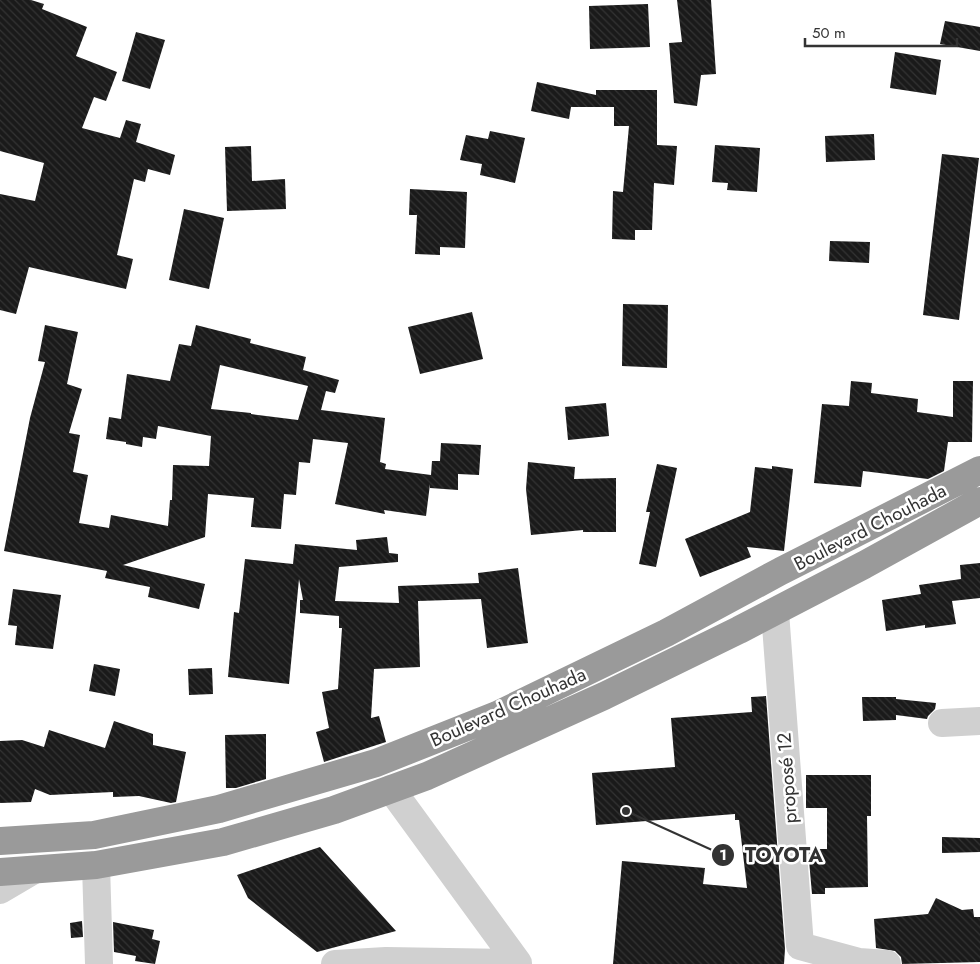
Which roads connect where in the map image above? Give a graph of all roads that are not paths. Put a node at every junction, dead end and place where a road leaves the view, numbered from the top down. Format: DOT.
graph roads {
  1 [pos="980,470"];
  2 [pos="980,501"];
  3 [pos="775,612"];
  4 [pos="980,721"];
  5 [pos="942,723"];
  6 [pos="391,789"];
  7 [pos="0,841"];
  8 [pos="96,865"];
  9 [pos="34,870"];
  10 [pos="0,872"];
  11 [pos="0,890"];
  12 [pos="387,963"];
  13 [pos="99,964"];
  14 [pos="335,964"];
  15 [pos="887,964"];
  1 -- 7 [label="highway, Boulevard Chouhada"];
  2 -- 3 [label="highway"];
  3 -- 6 [label="highway"];
  3 -- 15 [label="street, proposé 12"];
  4 -- 5 [label="street"];
  6 -- 8 [label="highway"];
  6 -- 12 [label="street"];
  8 -- 9 [label="highway"];
  8 -- 13 [label="street"];
  9 -- 10 [label="highway"];
  9 -- 11 [label="street"];
  12 -- 14 [label="street"];
}
